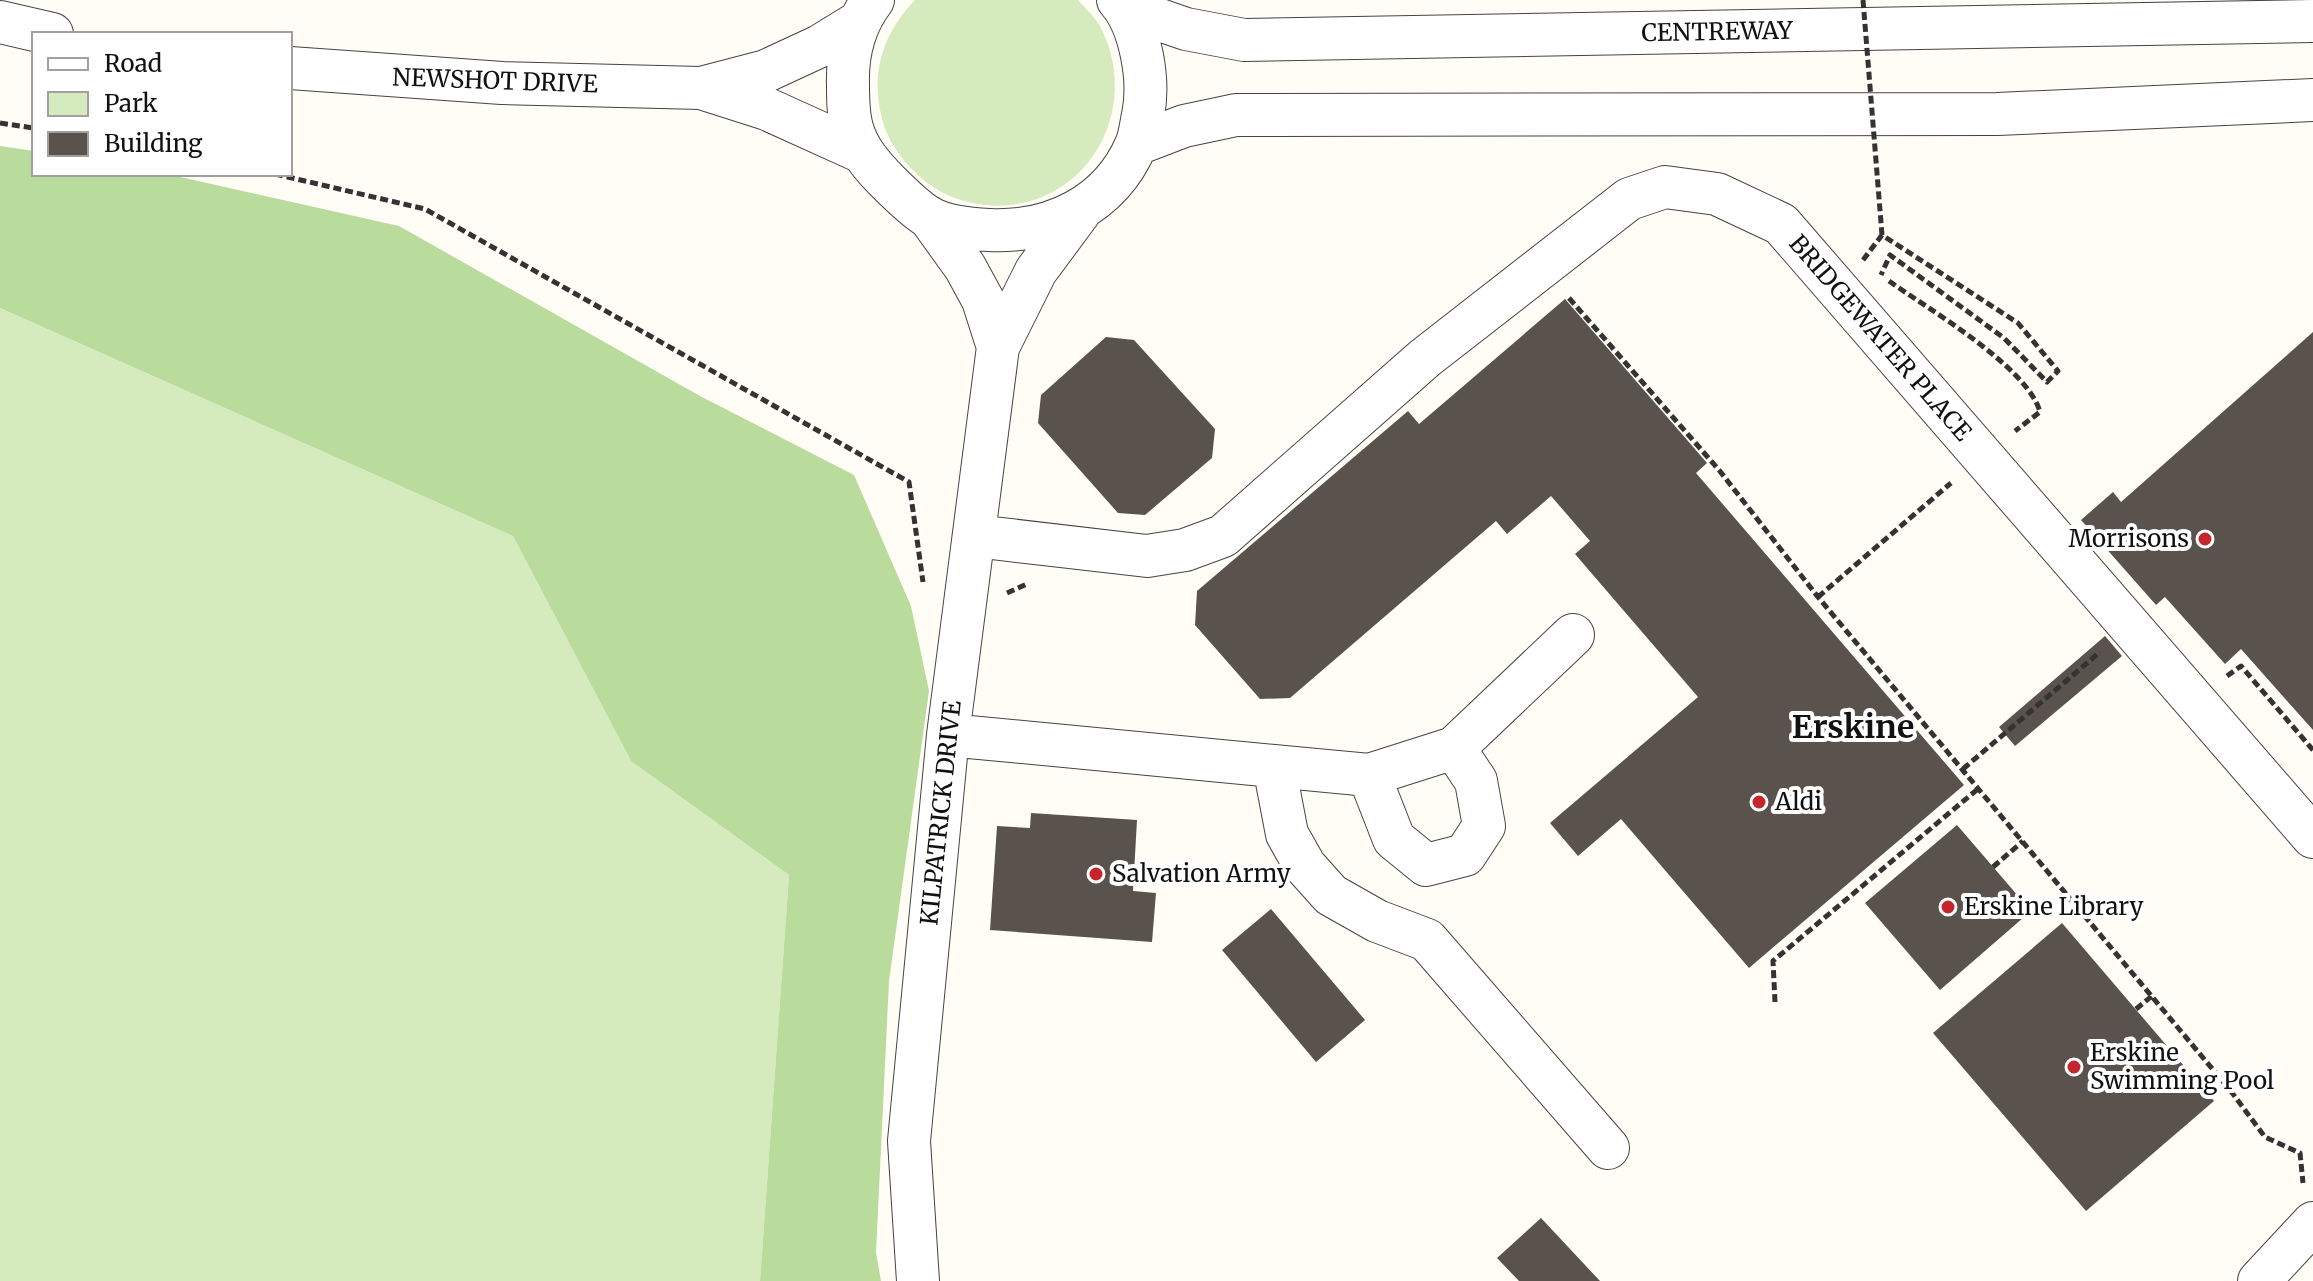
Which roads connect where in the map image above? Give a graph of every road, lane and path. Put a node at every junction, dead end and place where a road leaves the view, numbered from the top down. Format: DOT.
graph roads {
  1 [pos="1863,0"];
  2 [pos="1121,4"];
  3 [pos="866,11"];
  4 [pos="2313,21"];
  5 [pos="0,22"];
  6 [pos="43,32"];
  7 [pos="292,68"];
  8 [pos="701,88"];
  9 [pos="2313,100"];
  10 [pos="0,123"];
  11 [pos="32,128"];
  12 [pos="1137,144"];
  13 [pos="862,152"];
  14 [pos="284,176"];
  15 [pos="1079,213"];
  16 [pos="929,217"];
  17 [pos="1882,235"];
  18 [pos="1862,262"];
  19 [pos="1532,275"];
  20 [pos="998,347"];
  21 [pos="1982,456"];
  22 [pos="975,536"];
  23 [pos="1034,581"];
  24 [pos="1818,597"];
  25 [pos="963,612"];
  26 [pos="2130,626"];
  27 [pos="1573,635"];
  28 [pos="948,735"];
  29 [pos="1454,748"];
  30 [pos="1274,766"];
  31 [pos="1963,769"];
  32 [pos="1369,775"];
  33 [pos="1979,788"];
  34 [pos="2313,837"];
  35 [pos="2023,841"];
  36 [pos="1993,867"];
  37 [pos="2152,996"];
  38 [pos="1775,1002"];
  39 [pos="2136,1009"];
  40 [pos="1608,1148"];
  41 [pos="2311,1225"];
  42 [pos="918,1281"];
  43 [pos="2259,1281"];
  1 -- 17 [label="path, bridge"];
  2 -- 4 [label="street, CENTREWAY"];
  2 -- 12 [label="street"];
  3 -- 8 [label="street, NEWSHOT DRIVE"];
  3 -- 13 [label="street"];
  5 -- 6 [label="street"];
  7 -- 8 [label="street, NEWSHOT DRIVE"];
  8 -- 13 [label="street, NEWSHOT DRIVE"];
  9 -- 12 [label="street"];
  10 -- 11 [label="path"];
  12 -- 15 [label="street, KILPATRICK DRIVE"];
  13 -- 16 [label="street"];
  14 -- 25 [label="path"];
  15 -- 16 [label="street"];
  15 -- 20 [label="street, KILPATRICK DRIVE"];
  16 -- 20 [label="street, KILPATRICK DRIVE"];
  17 -- 18 [label="path"];
  17 -- 21 [label="path"];
  19 -- 21 [label="street, BRIDGEWATER PLACE"];
  19 -- 22 [label="street, BRIDGEWATER PLACE"];
  19 -- 24 [label="path"];
  20 -- 22 [label="street, KILPATRICK DRIVE"];
  21 -- 24 [label="path"];
  21 -- 26 [label="street, BRIDGEWATER PLACE"];
  22 -- 25 [label="street, KILPATRICK DRIVE"];
  23 -- 25 [label="path"];
  24 -- 31 [label="path"];
  25 -- 28 [label="street, KILPATRICK DRIVE"];
  26 -- 31 [label="path"];
  26 -- 34 [label="street, BRIDGEWATER PLACE"];
  27 -- 29 [label="street"];
  28 -- 30 [label="street"];
  28 -- 42 [label="street, KILPATRICK DRIVE"];
  29 -- 32 [label="street"];
  29 -- 32 [label="street"];
  30 -- 32 [label="street"];
  30 -- 40 [label="street"];
  31 -- 33 [label="path"];
  33 -- 35 [label="path"];
  33 -- 38 [label="path"];
  35 -- 36 [label="path"];
  35 -- 37 [label="path"];
  37 -- 39 [label="path"];
  37 -- 41 [label="path"];
  41 -- 43 [label="street"];
}
